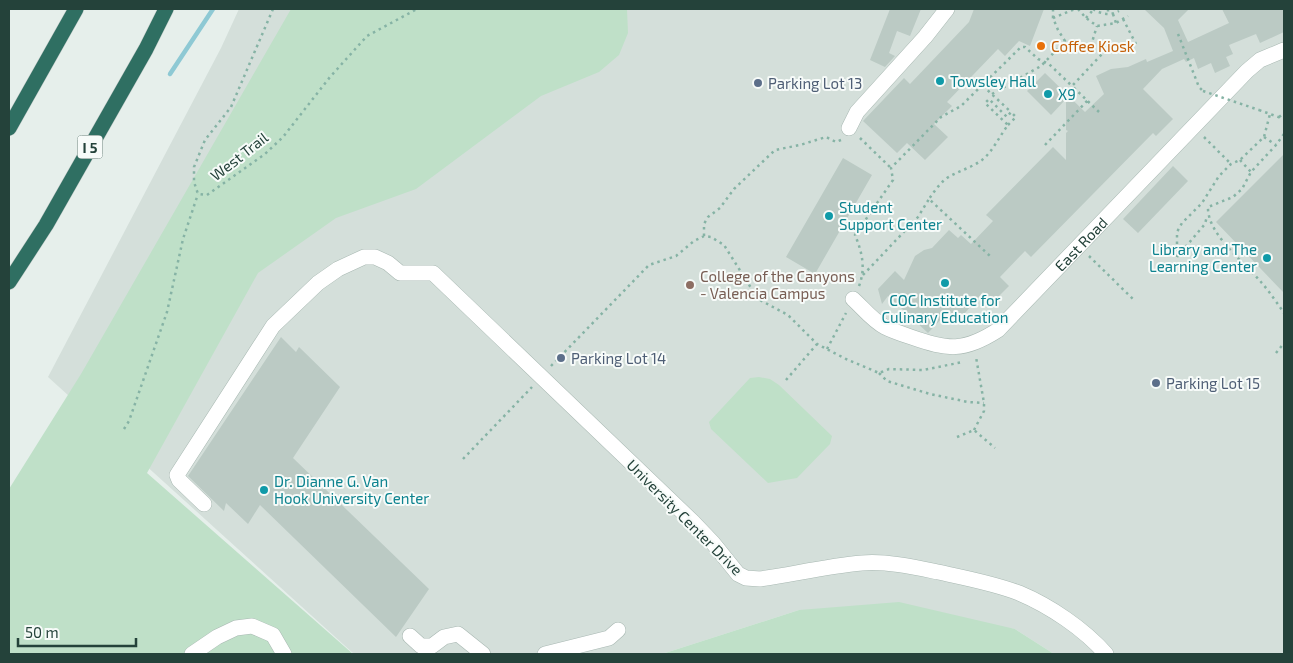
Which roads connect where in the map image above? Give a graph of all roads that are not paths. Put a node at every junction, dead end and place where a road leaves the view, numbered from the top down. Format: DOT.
graph roads {
  1 [pos="76,9"];
  2 [pos="166,9"];
  3 [pos="947,9"];
  4 [pos="1284,50"];
  5 [pos="9,128"];
  6 [pos="849,128"];
  7 [pos="9,282"];
  8 [pos="853,299"];
  9 [pos="204,504"];
  10 [pos="618,630"];
  11 [pos="410,636"];
  12 [pos="192,654"];
  13 [pos="284,654"];
  14 [pos="483,654"];
  15 [pos="545,654"];
  16 [pos="1106,654"];
  1 -- 5 [label="highway"];
  2 -- 7 [label="highway, I 5"];
  3 -- 6 [label="street"];
  4 -- 8 [label="street, East Road"];
  9 -- 16 [label="street, University Center Drive"];
  10 -- 15 [label="street"];
  11 -- 14 [label="street"];
  12 -- 13 [label="street"];
}
